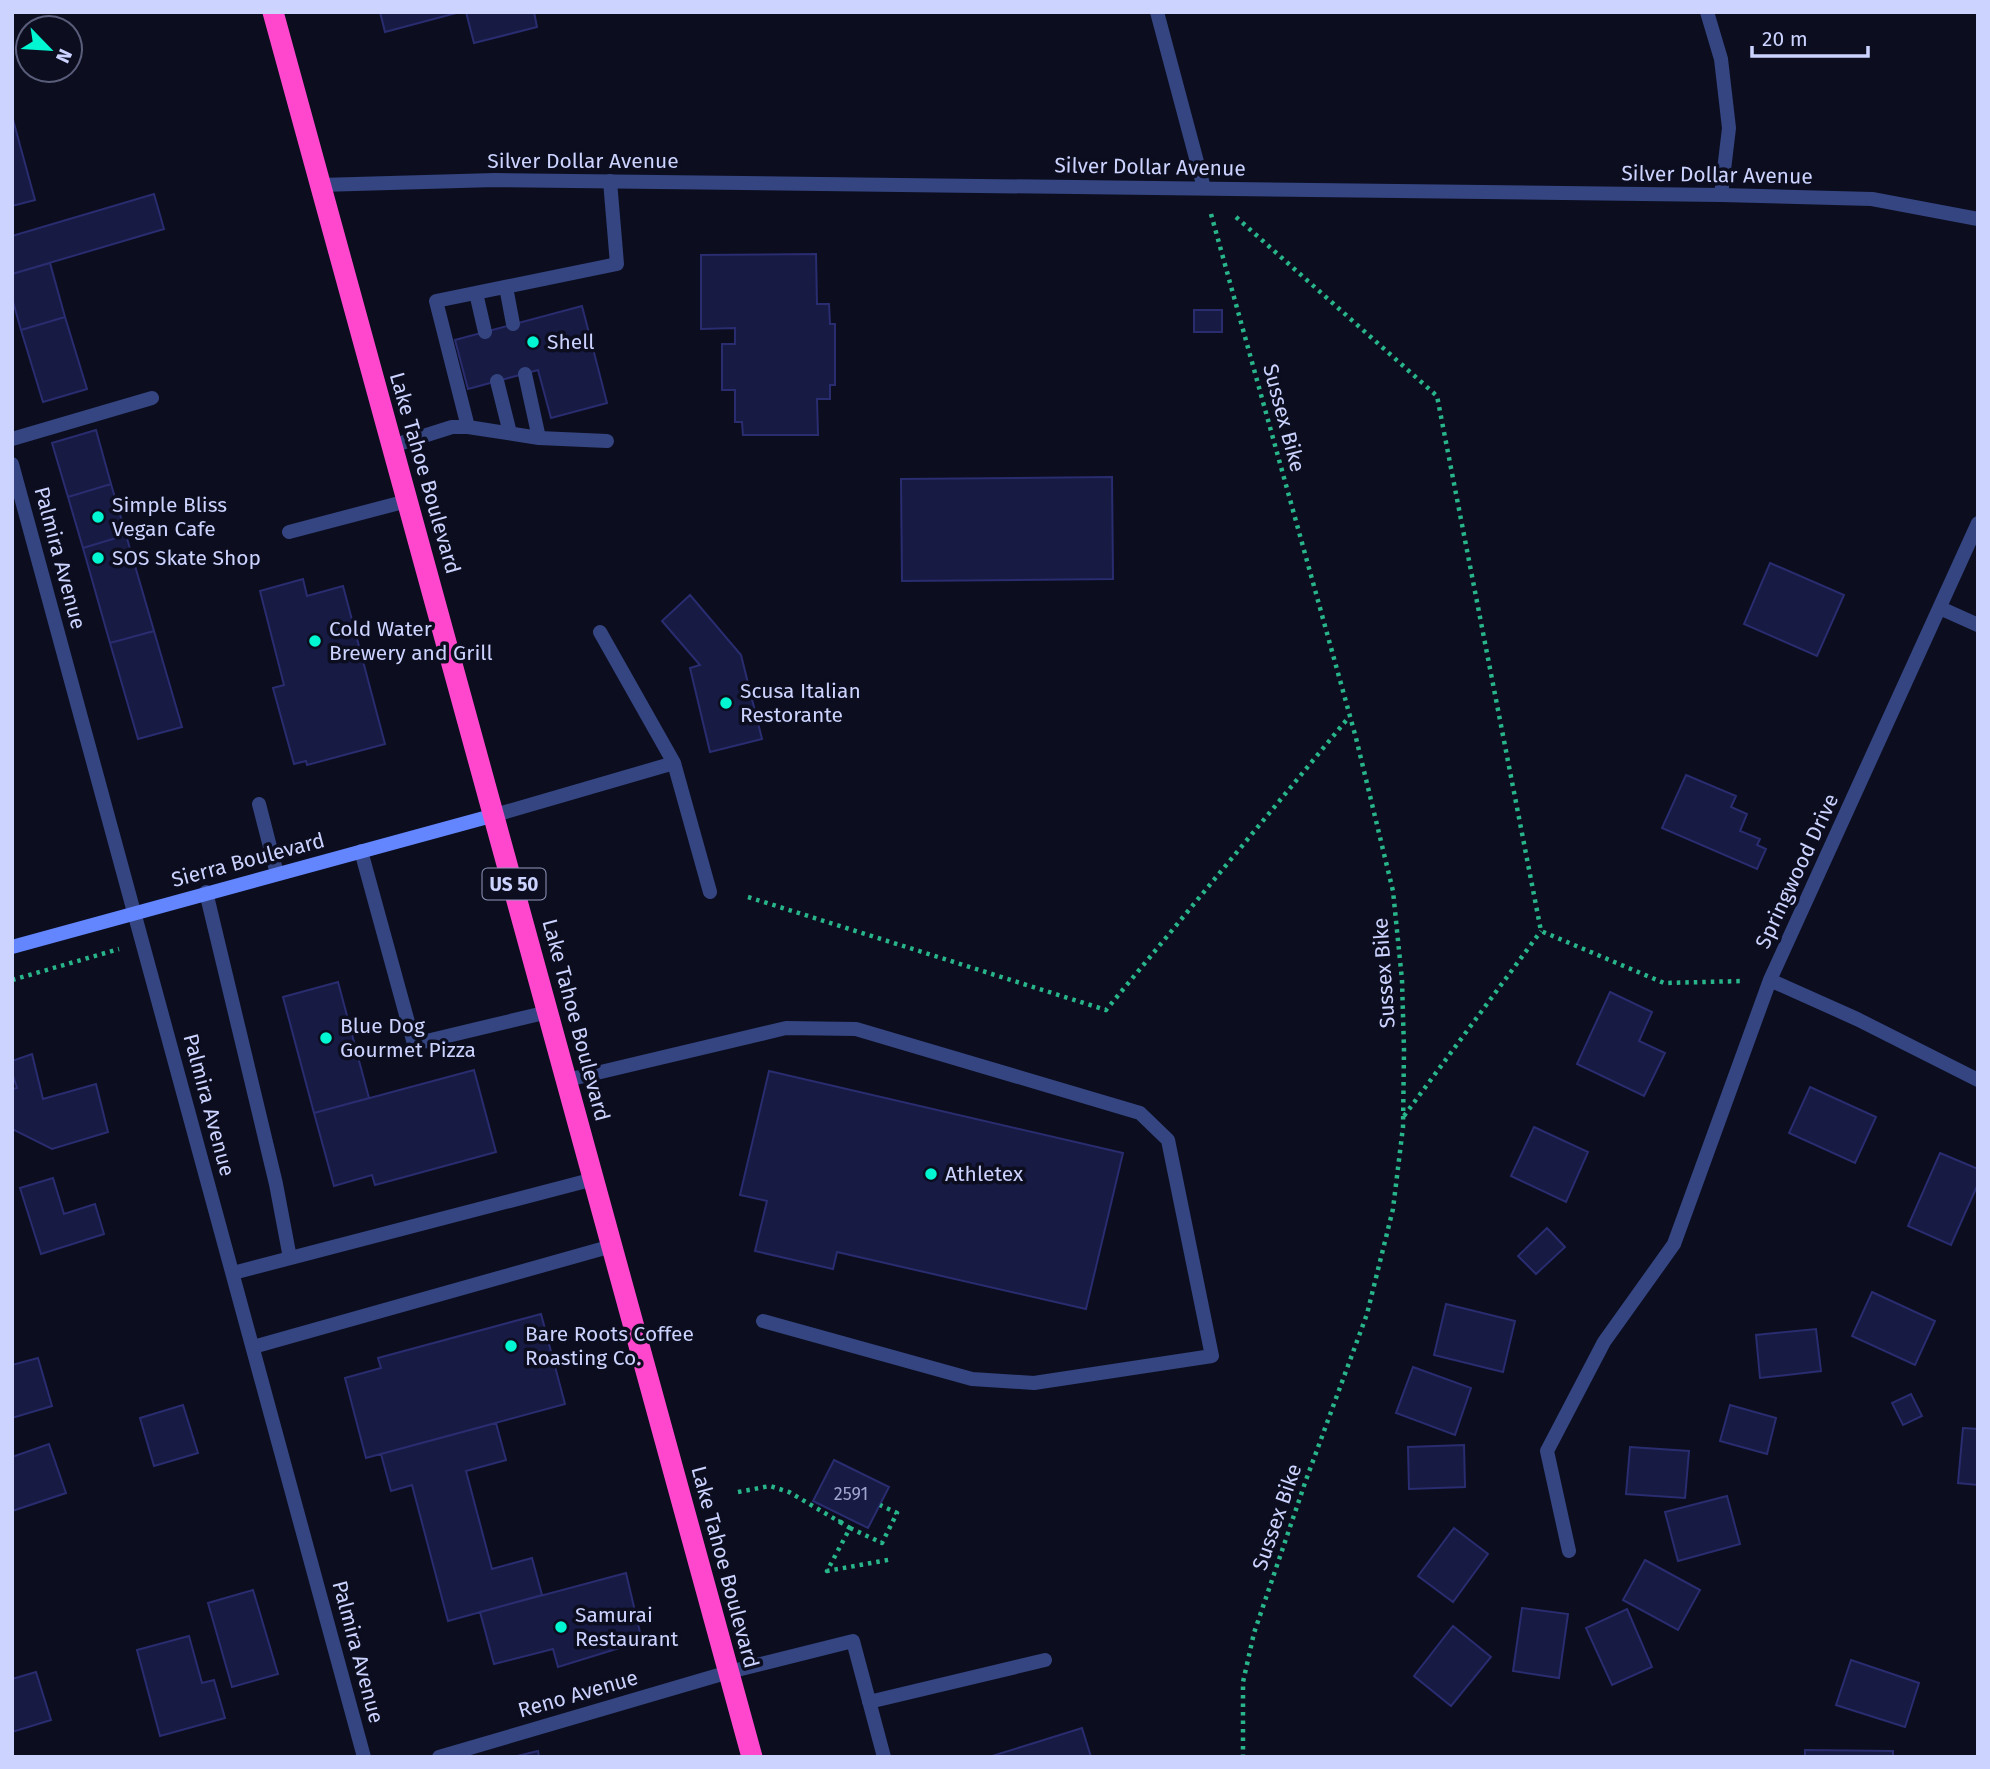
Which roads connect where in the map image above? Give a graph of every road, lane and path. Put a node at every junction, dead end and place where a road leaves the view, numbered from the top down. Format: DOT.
graph roads {
  1 [pos="273,12"];
  2 [pos="1157,12"];
  3 [pos="1707,12"];
  4 [pos="610,181"];
  5 [pos="320,186"];
  6 [pos="1204,188"];
  7 [pos="1721,195"];
  8 [pos="1978,219"];
  9 [pos="506,287"];
  10 [pos="476,293"];
  11 [pos="513,324"];
  12 [pos="485,332"];
  13 [pos="525,374"];
  14 [pos="497,381"];
  15 [pos="152,398"];
  16 [pos="468,427"];
  17 [pos="510,433"];
  18 [pos="539,438"];
  19 [pos="12,439"];
  20 [pos="607,441"];
  21 [pos="392,446"];
  22 [pos="12,464"];
  23 [pos="407,501"];
  24 [pos="1978,523"];
  25 [pos="289,532"];
  26 [pos="1940,608"];
  27 [pos="1978,625"];
  28 [pos="600,632"];
  29 [pos="1349,717"];
  30 [pos="674,763"];
  31 [pos="259,804"];
  32 [pos="495,815"];
  33 [pos="361,851"];
  34 [pos="277,874"];
  35 [pos="206,892"];
  36 [pos="710,892"];
  37 [pos="748,897"];
  38 [pos="136,912"];
  39 [pos="1541,931"];
  40 [pos="144,943"];
  41 [pos="12,947"];
  42 [pos="12,980"];
  43 [pos="1770,980"];
  44 [pos="548,1012"];
  45 [pos="567,1080"];
  46 [pos="1978,1080"];
  47 [pos="1403,1117"];
  48 [pos="594,1179"];
  49 [pos="612,1246"];
  50 [pos="290,1258"];
  51 [pos="233,1273"];
  52 [pos="763,1321"];
  53 [pos="253,1347"];
  54 [pos="738,1492"];
  55 [pos="880,1505"];
  56 [pos="850,1528"];
  57 [pos="1569,1551"];
  58 [pos="893,1559"];
  59 [pos="1045,1660"];
  60 [pos="729,1672"];
  61 [pos="869,1702"];
  62 [pos="364,1757"];
  63 [pos="439,1757"];
  64 [pos="752,1757"];
  65 [pos="884,1757"];
  66 [pos="1242,1757"];
  1 -- 5 [label="highway, Lake Tahoe Boulevard / US 50"];
  2 -- 6 [label="street"];
  3 -- 7 [label="street"];
  4 -- 5 [label="street, Silver Dollar Avenue"];
  4 -- 6 [label="street, Silver Dollar Avenue"];
  4 -- 9 [label="street"];
  5 -- 21 [label="highway, Lake Tahoe Boulevard / US 50"];
  6 -- 7 [label="street, Silver Dollar Avenue"];
  6 -- 29 [label="path, Sussex Bike"];
  6 -- 39 [label="path"];
  7 -- 8 [label="street, Silver Dollar Avenue"];
  9 -- 10 [label="street"];
  9 -- 11 [label="street"];
  10 -- 12 [label="street"];
  10 -- 16 [label="street"];
  13 -- 18 [label="street"];
  14 -- 17 [label="street"];
  15 -- 19 [label="street"];
  16 -- 17 [label="street"];
  16 -- 21 [label="street"];
  17 -- 18 [label="street"];
  18 -- 20 [label="street"];
  21 -- 23 [label="highway, Lake Tahoe Boulevard / US 50"];
  22 -- 38 [label="street, Palmira Avenue"];
  23 -- 25 [label="street"];
  23 -- 32 [label="highway, Lake Tahoe Boulevard / US 50"];
  24 -- 26 [label="street, Springwood Drive"];
  26 -- 27 [label="street"];
  26 -- 43 [label="street, Springwood Drive"];
  28 -- 30 [label="street"];
  29 -- 37 [label="path"];
  29 -- 47 [label="path, Sussex Bike"];
  30 -- 32 [label="street"];
  30 -- 36 [label="street"];
  31 -- 34 [label="street"];
  32 -- 33 [label="street, Sierra Boulevard"];
  32 -- 44 [label="highway, Lake Tahoe Boulevard / US 50"];
  33 -- 34 [label="street, Sierra Boulevard"];
  33 -- 44 [label="street"];
  34 -- 35 [label="street, Sierra Boulevard"];
  35 -- 38 [label="street, Sierra Boulevard"];
  35 -- 50 [label="street"];
  38 -- 40 [label="street, Palmira Avenue"];
  38 -- 41 [label="street, Sierra Boulevard"];
  39 -- 43 [label="path"];
  39 -- 47 [label="path"];
  40 -- 42 [label="path"];
  40 -- 51 [label="street, Palmira Avenue"];
  43 -- 46 [label="street"];
  43 -- 57 [label="street, Springwood Drive"];
  44 -- 45 [label="highway, Lake Tahoe Boulevard / US 50"];
  45 -- 48 [label="highway, Lake Tahoe Boulevard / US 50"];
  45 -- 52 [label="street"];
  47 -- 66 [label="path, Sussex Bike"];
  48 -- 49 [label="highway, Lake Tahoe Boulevard / US 50"];
  48 -- 50 [label="street"];
  49 -- 53 [label="street"];
  49 -- 60 [label="highway, Lake Tahoe Boulevard / US 50"];
  50 -- 51 [label="street"];
  51 -- 53 [label="street, Palmira Avenue"];
  53 -- 62 [label="street, Palmira Avenue"];
  54 -- 56 [label="path"];
  55 -- 56 [label="path"];
  56 -- 58 [label="path"];
  59 -- 61 [label="street"];
  60 -- 61 [label="street, Reno Avenue"];
  60 -- 63 [label="street, Reno Avenue"];
  60 -- 64 [label="highway, Lake Tahoe Boulevard / US 50"];
  61 -- 65 [label="street"];
}
